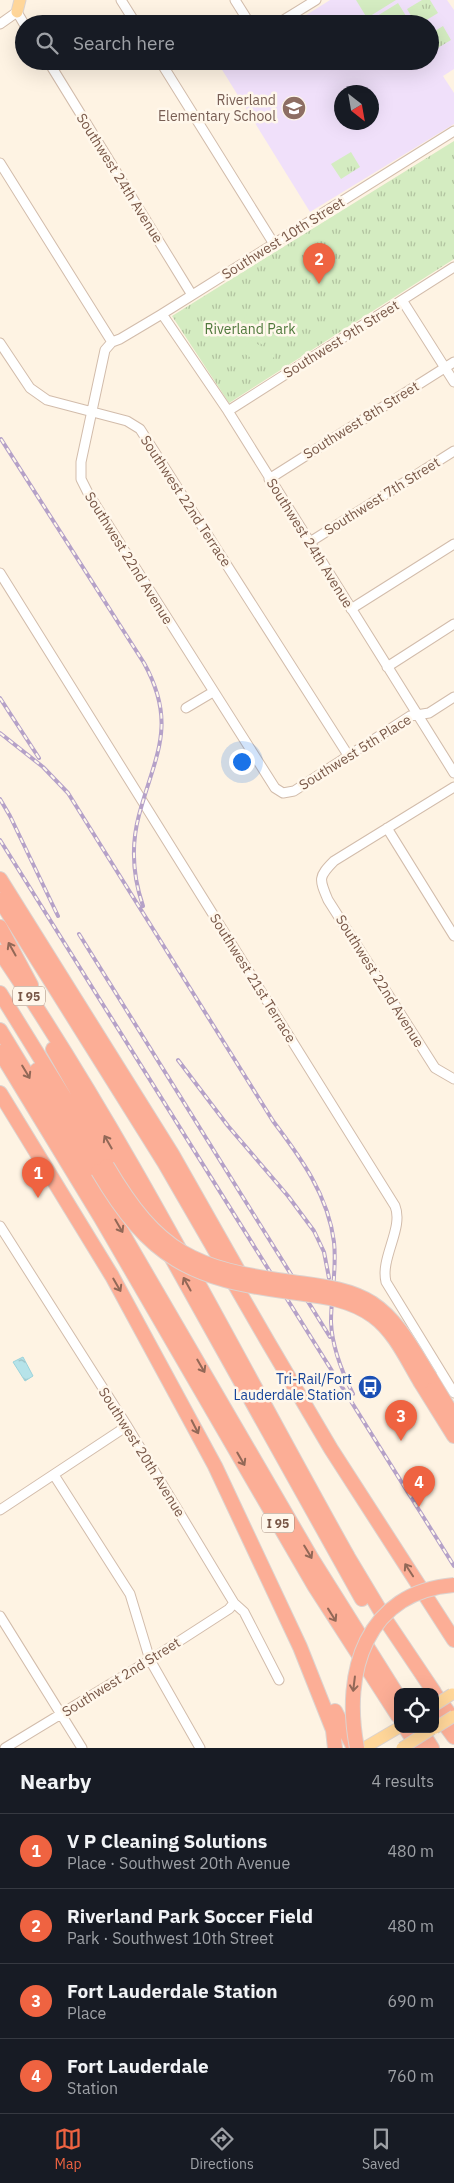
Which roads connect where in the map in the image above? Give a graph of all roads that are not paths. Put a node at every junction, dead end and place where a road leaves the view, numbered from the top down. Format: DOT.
graph roads {
  1 [pos="20,0"];
  2 [pos="121,0"];
  3 [pos="235,0"];
  4 [pos="316,0"];
  5 [pos="17,12"];
  6 [pos="19,15"];
  7 [pos="130,15"];
  8 [pos="244,15"];
  9 [pos="292,15"];
  10 [pos="0,24"];
  11 [pos="54,70"];
  12 [pos="166,70"];
  13 [pos="454,131"];
  14 [pos="0,163"];
  15 [pos="274,244"];
  16 [pos="454,267"];
  17 [pos="192,295"];
  18 [pos="402,300"];
  19 [pos="162,314"];
  20 [pos="112,342"];
  21 [pos="0,343"];
  22 [pos="454,362"];
  23 [pos="445,367"];
  24 [pos="454,382"];
  25 [pos="91,410"];
  26 [pos="228,411"];
  27 [pos="454,451"];
  28 [pos="269,479"];
  29 [pos="310,542"];
  30 [pos="454,544"];
  31 [pos="0,573"];
  32 [pos="352,609"];
  33 [pos="454,624"];
  34 [pos="387,667"];
  35 [pos="213,692"];
  36 [pos="454,697"];
  37 [pos="186,708"];
  38 [pos="417,714"];
  39 [pos="348,754"];
  40 [pos="454,774"];
  41 [pos="454,787"];
  42 [pos="283,793"];
  43 [pos="387,828"];
  44 [pos="0,879"];
  45 [pos="0,900"];
  46 [pos="0,927"];
  47 [pos="454,936"];
  48 [pos="0,952"];
  49 [pos="0,966"];
  50 [pos="0,993"];
  51 [pos="0,1010"];
  52 [pos="0,1030"];
  53 [pos="58,1039"];
  54 [pos="0,1052"];
  55 [pos="454,1079"];
  56 [pos="0,1095"];
  57 [pos="103,1168"];
  58 [pos="0,1226"];
  59 [pos="425,1380"];
  60 [pos="454,1393"];
  61 [pos="454,1417"];
  62 [pos="127,1426"];
  63 [pos="454,1436"];
  64 [pos="54,1474"];
  65 [pos="354,1482"];
  66 [pos="0,1510"];
  67 [pos="454,1585"];
  68 [pos="234,1603"];
  69 [pos="0,1616"];
  70 [pos="3,1627"];
  71 [pos="454,1640"];
  72 [pos="300,1646"];
  73 [pos="150,1660"];
  74 [pos="279,1680"];
  75 [pos="419,1688"];
  76 [pos="431,1688"];
  77 [pos="394,1690"];
  78 [pos="453,1694"];
  79 [pos="439,1700"];
  80 [pos="439,1703"];
  81 [pos="394,1710"];
  82 [pos="61,1714"];
  83 [pos="439,1716"];
  84 [pos="454,1716"];
  85 [pos="454,1720"];
  86 [pos="439,1725"];
  87 [pos="394,1730"];
  88 [pos="409,1733"];
  89 [pos="423,1733"];
  90 [pos="426,1733"];
  91 [pos="454,1737"];
  92 [pos="5,1748"];
  93 [pos="82,1748"];
  94 [pos="200,1748"];
  95 [pos="335,1748"];
  96 [pos="355,1748"];
  97 [pos="364,1748"];
  98 [pos="402,1748"];
  99 [pos="418,1748"];
  100 [pos="432,1748"];
  1 -- 5 [label="main road"];
  2 -- 7 [label="street"];
  3 -- 8 [label="street"];
  4 -- 9 [label="street"];
  5 -- 6 [label="street"];
  5 -- 10 [label="street"];
  11 -- 17 [label="street, Southwest 24th Avenue"];
  12 -- 15 [label="street"];
  13 -- 15 [label="street, Southwest 10th Street"];
  14 -- 20 [label="street"];
  15 -- 17 [label="street, Southwest 10th Street"];
  16 -- 18 [label="street, Southwest 9th Street"];
  17 -- 19 [label="street, Southwest 10th Street"];
  18 -- 23 [label="street"];
  18 -- 26 [label="street, Southwest 9th Street"];
  19 -- 20 [label="street, Southwest 10th Street"];
  19 -- 26 [label="street, Southwest 24th Avenue"];
  20 -- 25 [label="street"];
  21 -- 25 [label="street"];
  22 -- 23 [label="street, Southwest 8th Street"];
  23 -- 24 [label="street"];
  23 -- 28 [label="street, Southwest 8th Street"];
  25 -- 35 [label="street, Southwest 22nd Avenue"];
  25 -- 39 [label="street, Southwest 22nd Terrace"];
  26 -- 28 [label="street, Southwest 24th Avenue"];
  27 -- 29 [label="street, Southwest 7th Street"];
  28 -- 29 [label="street, Southwest 24th Avenue"];
  29 -- 32 [label="street, Southwest 24th Avenue"];
  30 -- 32 [label="street"];
  31 -- 60 [label="street, Southwest 21st Terrace"];
  32 -- 34 [label="street, Southwest 24th Avenue"];
  33 -- 34 [label="street"];
  34 -- 38 [label="street, Southwest 24th Avenue"];
  35 -- 37 [label="street"];
  35 -- 42 [label="street, Southwest 22nd Avenue"];
  36 -- 38 [label="street, Southwest 5th Place"];
  38 -- 39 [label="street, Southwest 5th Place"];
  38 -- 40 [label="street, Southwest 24th Avenue"];
  39 -- 42 [label="street, Southwest 5th Place"];
  41 -- 43 [label="street"];
  43 -- 47 [label="street"];
  43 -- 55 [label="street, Southwest 22nd Avenue"];
  44 -- 65 [label="highway"];
  45 -- 65 [label="highway"];
  53 -- 46 [label="highway, one-way"];
  48 -- 53 [label="highway, I 95"];
  75 -- 49 [label="highway, one-way"];
  50 -- 57 [label="highway"];
  51 -- 57 [label="highway"];
  52 -- 77 [label="highway, one-way"];
  53 -- 76 [label="highway, I 95"];
  54 -- 81 [label="highway, I 95, one-way"];
  56 -- 72 [label="highway, one-way"];
  57 -- 59 [label="highway, bridge"];
  58 -- 62 [label="street, Southwest 20th Avenue"];
  59 -- 61 [label="highway"];
  59 -- 63 [label="highway"];
  62 -- 64 [label="street"];
  62 -- 68 [label="street, Southwest 20th Avenue"];
  64 -- 66 [label="street"];
  64 -- 73 [label="street"];
  71 -- 65 [label="highway, one-way"];
  67 -- 96 [label="highway, one-way, bridge"];
  68 -- 73 [label="street, Southwest 2nd Street"];
  68 -- 74 [label="street, Southwest 20th Avenue"];
  69 -- 70 [label="street"];
  70 -- 82 [label="street"];
  72 -- 95 [label="highway"];
  72 -- 96 [label="highway"];
  73 -- 82 [label="street, Southwest 2nd Street"];
  73 -- 94 [label="street"];
  78 -- 80 [label="main road, bridge"];
  79 -- 85 [label="highway, I 95"];
  82 -- 92 [label="street, Southwest 2nd Street"];
  82 -- 93 [label="street"];
  83 -- 91 [label="highway"];
  84 -- 86 [label="main road, bridge"];
  87 -- 97 [label="main road"];
  88 -- 99 [label="highway"];
  89 -- 100 [label="highway"];
  90 -- 98 [label="main road, bridge"];
}
